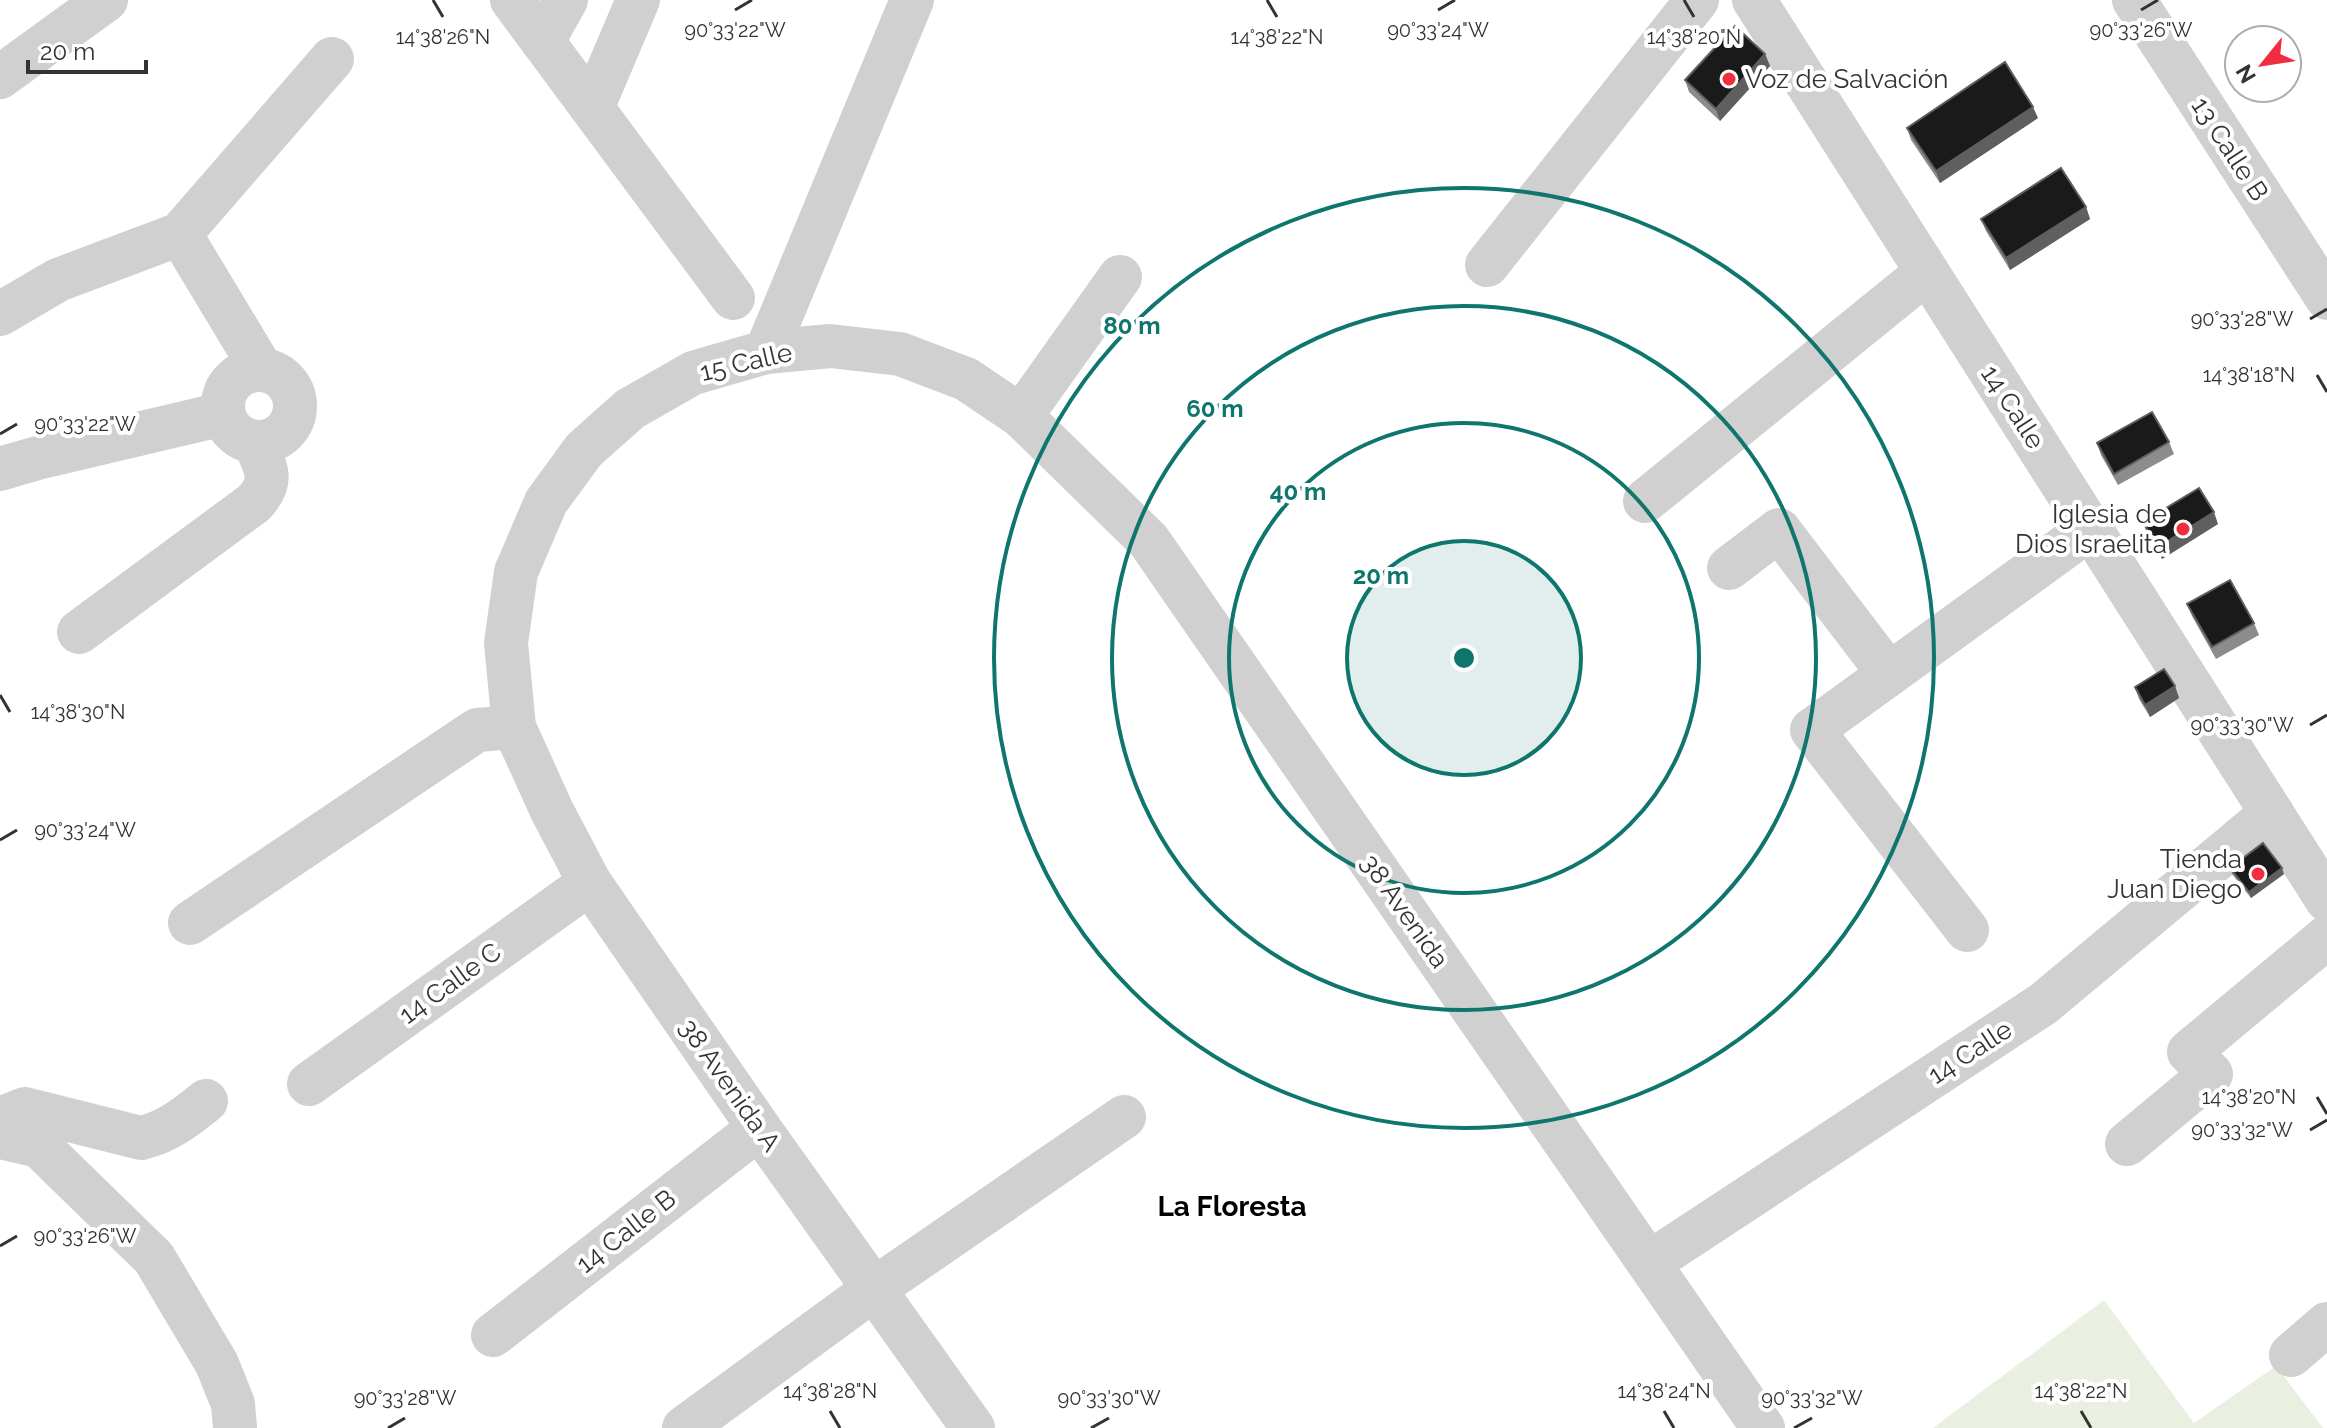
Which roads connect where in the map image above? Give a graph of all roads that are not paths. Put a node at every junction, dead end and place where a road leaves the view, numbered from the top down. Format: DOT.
graph roads {
  1 [pos="106,0"];
  2 [pos="512,0"];
  3 [pos="566,0"];
  4 [pos="638,0"];
  5 [pos="912,0"];
  6 [pos="1697,0"];
  7 [pos="1754,0"];
  8 [pos="2134,0"];
  9 [pos="543,41"];
  10 [pos="332,59"];
  11 [pos="0,77"];
  12 [pos="593,106"];
  13 [pos="180,234"];
  14 [pos="1487,265"];
  15 [pos="1927,272"];
  16 [pos="1120,277"];
  17 [pos="733,298"];
  18 [pos="2327,298"];
  19 [pos="0,314"];
  20 [pos="766,352"];
  21 [pos="262,370"];
  22 [pos="223,414"];
  23 [pos="1021,416"];
  24 [pos="255,443"];
  25 [pos="0,469"];
  26 [pos="1645,501"];
  27 [pos="2091,528"];
  28 [pos="1729,568"];
  29 [pos="79,632"];
  30 [pos="1889,674"];
  31 [pos="514,727"];
  32 [pos="2272,813"];
  33 [pos="590,883"];
  34 [pos="2327,900"];
  35 [pos="190,923"];
  36 [pos="1967,930"];
  37 [pos="2327,937"];
  38 [pos="309,1084"];
  39 [pos="206,1101"];
  40 [pos="1124,1117"];
  41 [pos="0,1119"];
  42 [pos="759,1128"];
  43 [pos="0,1137"];
  44 [pos="2127,1144"];
  45 [pos="1649,1263"];
  46 [pos="874,1289"];
  47 [pos="2327,1324"];
  48 [pos="493,1335"];
  49 [pos="2291,1355"];
  50 [pos="235,1428"];
  51 [pos="684,1428"];
  52 [pos="973,1428"];
  53 [pos="1763,1428"];
  1 -- 11 [label="street"];
  2 -- 9 [label="street"];
  3 -- 9 [label="street"];
  4 -- 12 [label="street"];
  5 -- 20 [label="street"];
  6 -- 14 [label="street"];
  7 -- 15 [label="street, 14 Calle"];
  8 -- 18 [label="street, 13 Calle B"];
  9 -- 12 [label="street"];
  10 -- 13 [label="street"];
  12 -- 17 [label="street"];
  13 -- 19 [label="street"];
  13 -- 21 [label="street"];
  15 -- 26 [label="street"];
  15 -- 27 [label="street, 14 Calle"];
  16 -- 23 [label="street"];
  20 -- 23 [label="street, 15 Calle"];
  20 -- 31 [label="street, 15 Calle"];
  21 -- 22 [label="street"];
  21 -- 24 [label="street"];
  22 -- 24 [label="street"];
  22 -- 25 [label="street"];
  23 -- 45 [label="street, 38 Avenida"];
  24 -- 29 [label="street"];
  27 -- 30 [label="street"];
  27 -- 32 [label="street, 14 Calle"];
  28 -- 30 [label="street"];
  30 -- 36 [label="street"];
  31 -- 33 [label="street, 38 Avenida A"];
  31 -- 35 [label="street"];
  32 -- 34 [label="street, 14 Calle"];
  32 -- 45 [label="street, 14 Calle"];
  33 -- 38 [label="street, 14 Calle C"];
  33 -- 42 [label="street, 38 Avenida A"];
  37 -- 44 [label="street"];
  39 -- 41 [label="street"];
  40 -- 46 [label="street"];
  42 -- 46 [label="street, 38 Avenida A"];
  42 -- 48 [label="street, 14 Calle B"];
  43 -- 50 [label="street"];
  45 -- 53 [label="street, 38 Avenida"];
  46 -- 51 [label="street"];
  46 -- 52 [label="street, 38 Avenida A"];
  47 -- 49 [label="street"];
}
